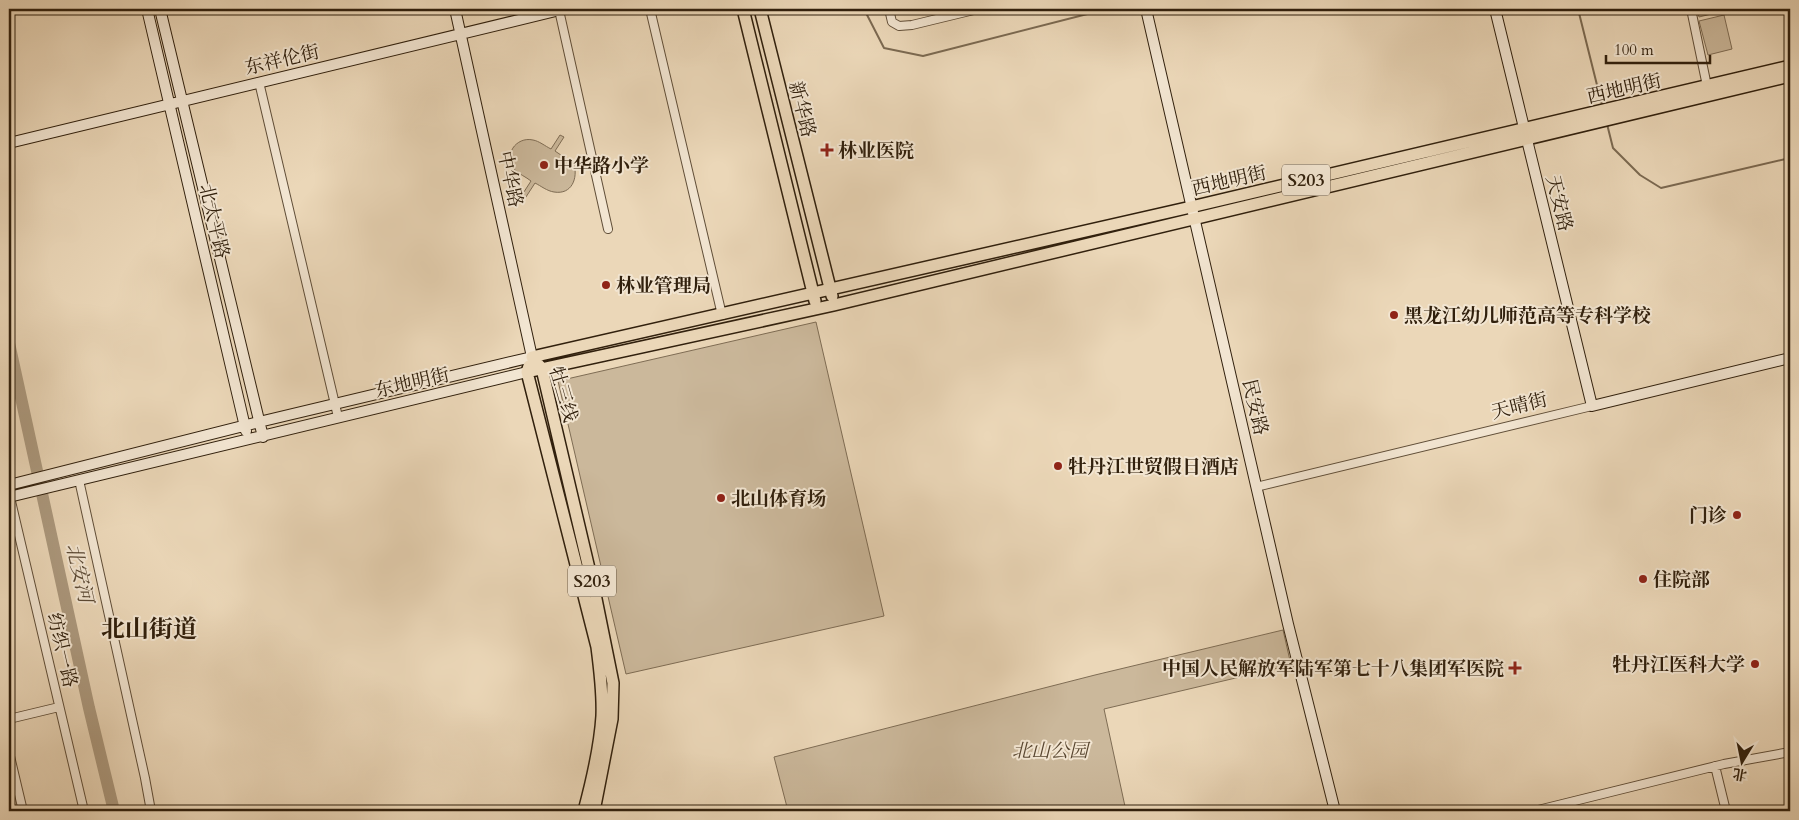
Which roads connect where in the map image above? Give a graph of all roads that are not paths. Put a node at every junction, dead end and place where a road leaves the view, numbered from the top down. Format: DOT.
graph roads {
  1 [pos="147,9"];
  2 [pos="160,9"];
  3 [pos="455,9"];
  4 [pos="562,9"];
  5 [pos="650,9"];
  6 [pos="744,9"];
  7 [pos="760,9"];
  8 [pos="889,9"];
  9 [pos="978,9"];
  10 [pos="1146,9"];
  11 [pos="1494,9"];
  12 [pos="1691,9"];
  13 [pos="461,34"];
  14 [pos="1790,66"];
  15 [pos="1790,76"];
  16 [pos="259,82"];
  17 [pos="1708,86"];
  18 [pos="182,101"];
  19 [pos="170,104"];
  20 [pos="1524,135"];
  21 [pos="9,143"];
  22 [pos="1193,213"];
  23 [pos="608,229"];
  24 [pos="822,292"];
  25 [pos="825,307"];
  26 [pos="722,315"];
  27 [pos="532,357"];
  28 [pos="1790,358"];
  29 [pos="542,369"];
  30 [pos="527,372"];
  31 [pos="335,404"];
  32 [pos="1592,406"];
  33 [pos="338,417"];
  34 [pos="260,422"];
  35 [pos="245,426"];
  36 [pos="263,437"];
  37 [pos="248,440"];
  38 [pos="79,480"];
  39 [pos="11,485"];
  40 [pos="1256,487"];
  41 [pos="12,496"];
  42 [pos="60,707"];
  43 [pos="9,719"];
  44 [pos="9,752"];
  45 [pos="1790,752"];
  46 [pos="1715,766"];
  47 [pos="23,811"];
  48 [pos="84,811"];
  49 [pos="151,811"];
  50 [pos="584,811"];
  51 [pos="594,811"];
  52 [pos="1335,811"];
  53 [pos="1534,811"];
  54 [pos="1726,811"];
  1 -- 19 [label="street, 北太平路"];
  2 -- 18 [label="street, 北太平路"];
  3 -- 13 [label="street, 中华路"];
  4 -- 13 [label="street, 东祥伦街"];
  4 -- 23 [label="street"];
  5 -- 26 [label="street"];
  6 -- 24 [label="main road"];
  7 -- 24 [label="main road, 新华路"];
  8 -- 9 [label="street"];
  10 -- 22 [label="street, 民安路"];
  11 -- 20 [label="street, 天安路"];
  12 -- 17 [label="street"];
  13 -- 16 [label="street, 东祥伦街"];
  13 -- 27 [label="street, 中华路"];
  14 -- 17 [label="main road, 西地明街 / S203"];
  15 -- 20 [label="main road, 西地明街 / S203"];
  16 -- 18 [label="street, 东祥伦街"];
  16 -- 31 [label="street"];
  17 -- 20 [label="main road, 西地明街 / S203"];
  18 -- 19 [label="street, 东祥伦街"];
  18 -- 34 [label="street, 北太平路"];
  19 -- 21 [label="street, 东祥伦街"];
  19 -- 35 [label="street, 北太平路"];
  20 -- 22 [label="main road, 西地明街 / S203"];
  20 -- 32 [label="street, 天安路"];
  22 -- 24 [label="main road, 西地明街 / S203"];
  22 -- 25 [label="main road, 西地明街 / S203"];
  22 -- 40 [label="street, 民安路"];
  24 -- 25 [label="main road, 新华路"];
  24 -- 25 [label="main road"];
  24 -- 26 [label="main road, 东地明街 / S203"];
  25 -- 29 [label="main road, 东地明街 / S203"];
  26 -- 27 [label="main road, 东地明街 / S203"];
  27 -- 29 [label="main road, 牡三线 / S203"];
  27 -- 30 [label="main road, 牡三线"];
  27 -- 31 [label="street, 东地明街"];
  28 -- 32 [label="street, 天晴街"];
  29 -- 30 [label="main road, 东地明街 / S203"];
  29 -- 51 [label="main road, 牡三线 / S203"];
  30 -- 33 [label="street, 东地明街"];
  30 -- 50 [label="main road, 牡三线 / S203"];
  31 -- 33 [label="street"];
  31 -- 34 [label="street, 东地明街"];
  32 -- 40 [label="street, 天晴街"];
  33 -- 36 [label="street, 东地明街"];
  34 -- 35 [label="street, 东地明街"];
  34 -- 36 [label="street, 北太平路"];
  35 -- 37 [label="street, 北太平路"];
  35 -- 39 [label="street, 东地明街"];
  36 -- 37 [label="street, 东地明街"];
  37 -- 38 [label="street, 东地明街"];
  38 -- 41 [label="street, 东地明街"];
  38 -- 49 [label="street"];
  40 -- 52 [label="street, 民安路"];
  41 -- 42 [label="street, 纺织一路"];
  42 -- 43 [label="street"];
  42 -- 48 [label="street, 纺织一路"];
  44 -- 47 [label="street"];
  45 -- 46 [label="street"];
  46 -- 53 [label="street"];
  46 -- 54 [label="street"];
}
